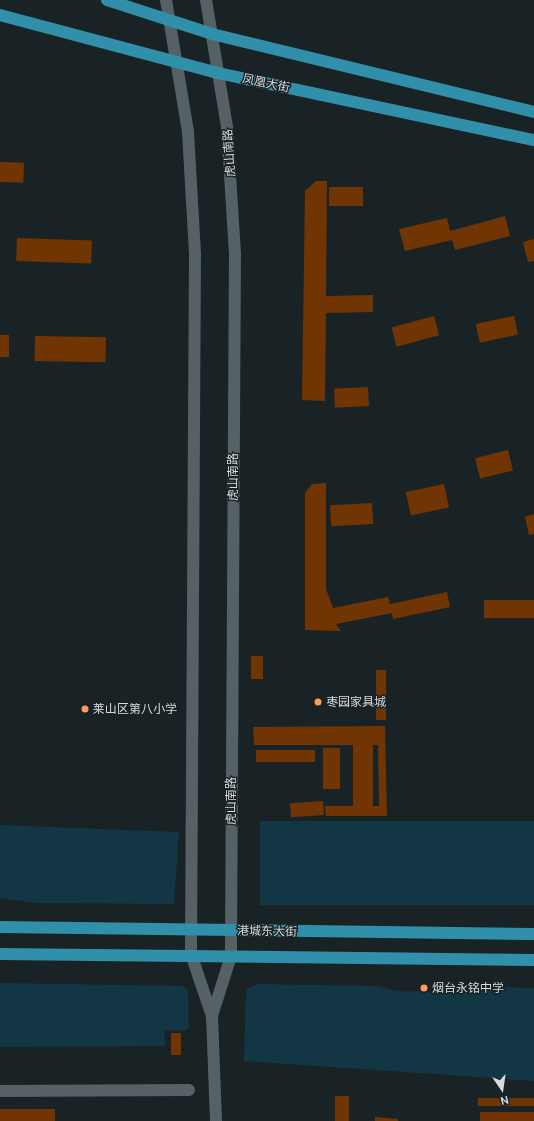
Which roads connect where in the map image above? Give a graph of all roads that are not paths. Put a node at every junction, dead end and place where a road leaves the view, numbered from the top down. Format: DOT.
graph roads {
  1 [pos="107,0"];
  2 [pos="166,0"];
  3 [pos="206,0"];
  4 [pos="0,15"];
  5 [pos="169,20"];
  6 [pos="212,34"];
  7 [pos="176,62"];
  8 [pos="218,73"];
  9 [pos="534,112"];
  10 [pos="534,140"];
  11 [pos="0,927"];
  12 [pos="191,929"];
  13 [pos="230,930"];
  14 [pos="534,934"];
  15 [pos="0,954"];
  16 [pos="191,954"];
  17 [pos="231,956"];
  18 [pos="534,960"];
  19 [pos="212,1016"];
  20 [pos="189,1090"];
  21 [pos="0,1091"];
  22 [pos="216,1121"];
  1 -- 5 [label="main road"];
  2 -- 5 [label="street"];
  3 -- 6 [label="street, 虎山南路"];
  4 -- 7 [label="main road, 凤凰大街"];
  5 -- 6 [label="main road"];
  5 -- 7 [label="street"];
  6 -- 8 [label="street, 虎山南路"];
  6 -- 9 [label="main road"];
  7 -- 8 [label="main road, 凤凰大街"];
  7 -- 12 [label="street"];
  8 -- 10 [label="main road, 凤凰大街"];
  8 -- 13 [label="street, 虎山南路"];
  11 -- 12 [label="main road, 港城东大街"];
  12 -- 13 [label="main road, 港城东大街"];
  12 -- 16 [label="street"];
  13 -- 14 [label="main road, 港城东大街"];
  13 -- 17 [label="street, 虎山南路"];
  15 -- 16 [label="main road"];
  16 -- 17 [label="main road"];
  16 -- 19 [label="street"];
  17 -- 18 [label="main road"];
  17 -- 19 [label="street, 虎山南路"];
  19 -- 22 [label="street"];
  20 -- 21 [label="street"];
}
